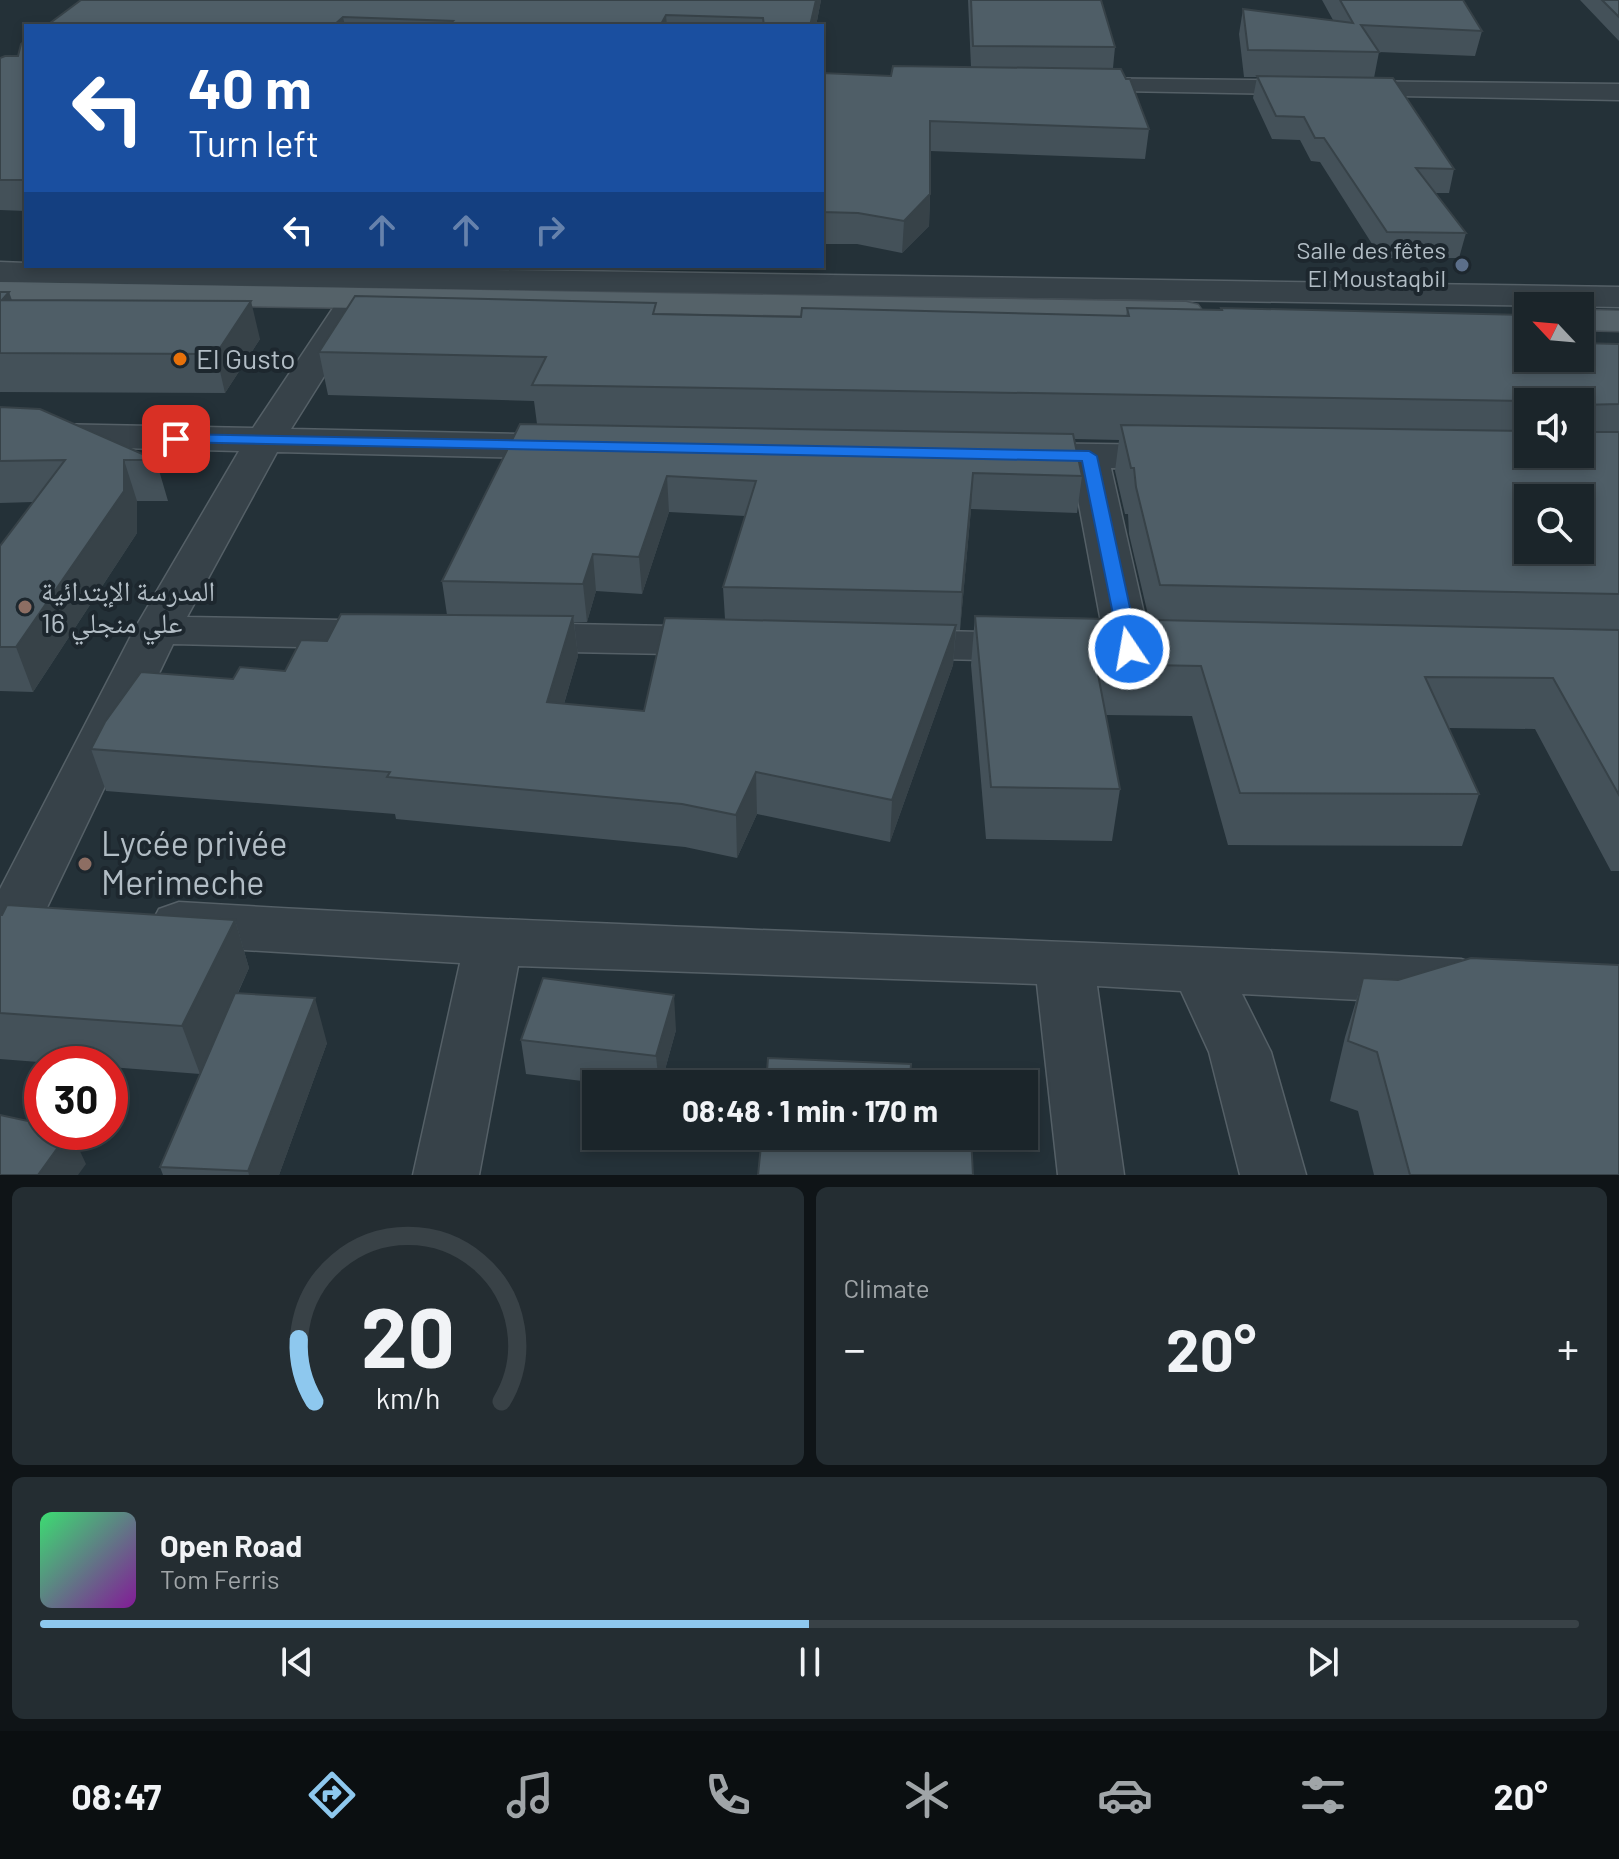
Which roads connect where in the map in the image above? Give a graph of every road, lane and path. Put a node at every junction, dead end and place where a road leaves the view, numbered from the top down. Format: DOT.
graph roads {
  1 [pos="1045,85"];
  2 [pos="1619,92"];
  3 [pos="0,272"];
  4 [pos="0,292"];
  5 [pos="1619,297"];
  6 [pos="355,299"];
  7 [pos="0,315"];
  8 [pos="1514,319"];
  9 [pos="1594,320"];
  10 [pos="1619,321"];
  11 [pos="1211,336"];
  12 [pos="1594,342"];
  13 [pos="1619,342"];
  14 [pos="0,434"];
  15 [pos="264,441"];
  16 [pos="598,447"];
  17 [pos="978,454"];
  18 [pos="1089,456"];
  19 [pos="1214,458"];
  20 [pos="157,630"];
  21 [pos="428,635"];
  22 [pos="476,636"];
  23 [pos="763,642"];
  24 [pos="858,644"];
  25 [pos="1129,649"];
  26 [pos="1177,650"];
  27 [pos="128,921"];
  28 [pos="21,922"];
  29 [pos="493,943"];
  30 [pos="1064,962"];
  31 [pos="1200,968"];
  32 [pos="1510,985"];
  33 [pos="446,1175"];
  34 [pos="1091,1175"];
  35 [pos="1273,1175"];
  1 -- 2 [label="street"];
  3 -- 6 [label="street"];
  4 -- 6 [label="main road"];
  5 -- 6 [label="street"];
  6 -- 7 [label="main road"];
  6 -- 8 [label="main road"];
  6 -- 11 [label="main road"];
  6 -- 15 [label="street"];
  9 -- 10 [label="main road"];
  12 -- 13 [label="main road"];
  14 -- 15 [label="street"];
  15 -- 16 [label="street"];
  15 -- 20 [label="street"];
  17 -- 18 [label="street"];
  18 -- 19 [label="street"];
  18 -- 25 [label="street"];
  20 -- 21 [label="street"];
  20 -- 28 [label="street"];
  22 -- 23 [label="street"];
  24 -- 25 [label="street"];
  25 -- 26 [label="street"];
  27 -- 29 [label="street"];
  29 -- 30 [label="street"];
  29 -- 33 [label="street"];
  30 -- 31 [label="street"];
  30 -- 34 [label="street"];
  31 -- 32 [label="street"];
  31 -- 35 [label="street"];
}
